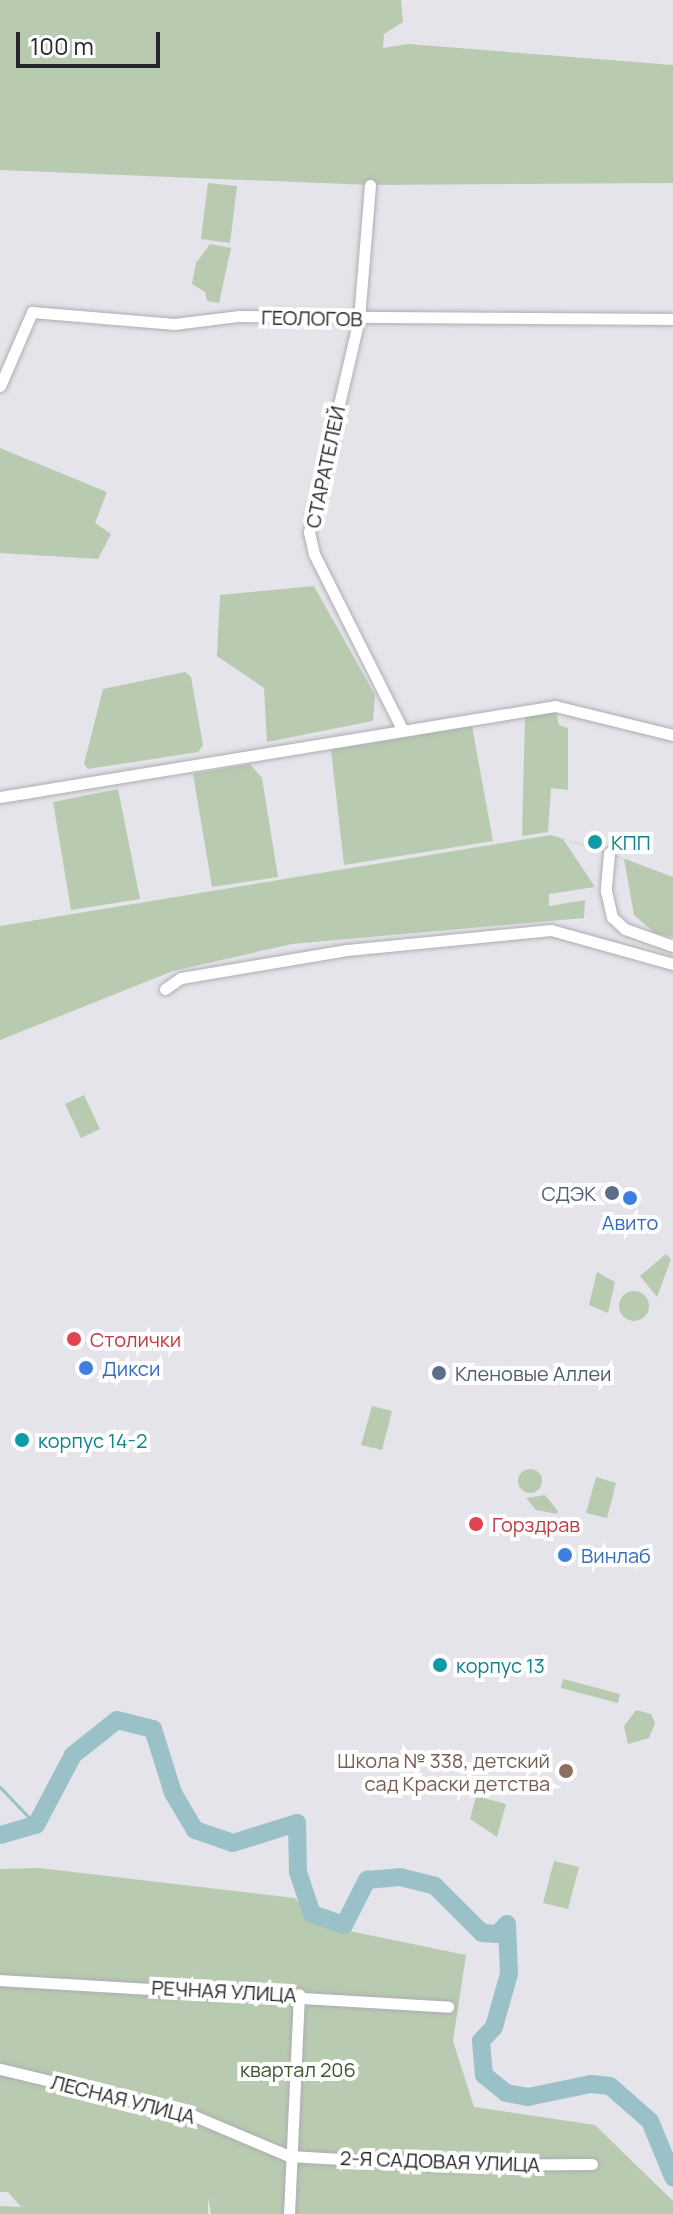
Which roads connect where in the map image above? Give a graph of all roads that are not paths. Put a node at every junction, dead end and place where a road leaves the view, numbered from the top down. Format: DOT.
graph roads {
  1 [pos="370,185"];
  2 [pos="359,319"];
  3 [pos="673,319"];
  4 [pos="0,386"];
  5 [pos="403,731"];
  6 [pos="673,735"];
  7 [pos="0,797"];
  8 [pos="609,853"];
  9 [pos="673,946"];
  10 [pos="673,964"];
  11 [pos="165,989"];
  12 [pos="0,1980"];
  13 [pos="299,1994"];
  14 [pos="448,2007"];
  15 [pos="0,2069"];
  16 [pos="289,2156"];
  17 [pos="592,2164"];
  18 [pos="289,2214"];
  1 -- 2 [label="street, СТАРАТЕЛЕЙ"];
  2 -- 3 [label="street, ГЕОЛОГОВ"];
  2 -- 4 [label="street, ГЕОЛОГОВ"];
  2 -- 5 [label="street, СТАРАТЕЛЕЙ"];
  5 -- 6 [label="street"];
  5 -- 7 [label="street"];
  8 -- 9 [label="street"];
  10 -- 11 [label="street"];
  12 -- 13 [label="street, РЕЧНАЯ УЛИЦА"];
  13 -- 14 [label="street, РЕЧНАЯ УЛИЦА"];
  13 -- 16 [label="street"];
  15 -- 16 [label="street, ЛЕСНАЯ УЛИЦА"];
  16 -- 17 [label="street, 2-Я САДОВАЯ УЛИЦА"];
  16 -- 18 [label="street"];
}
